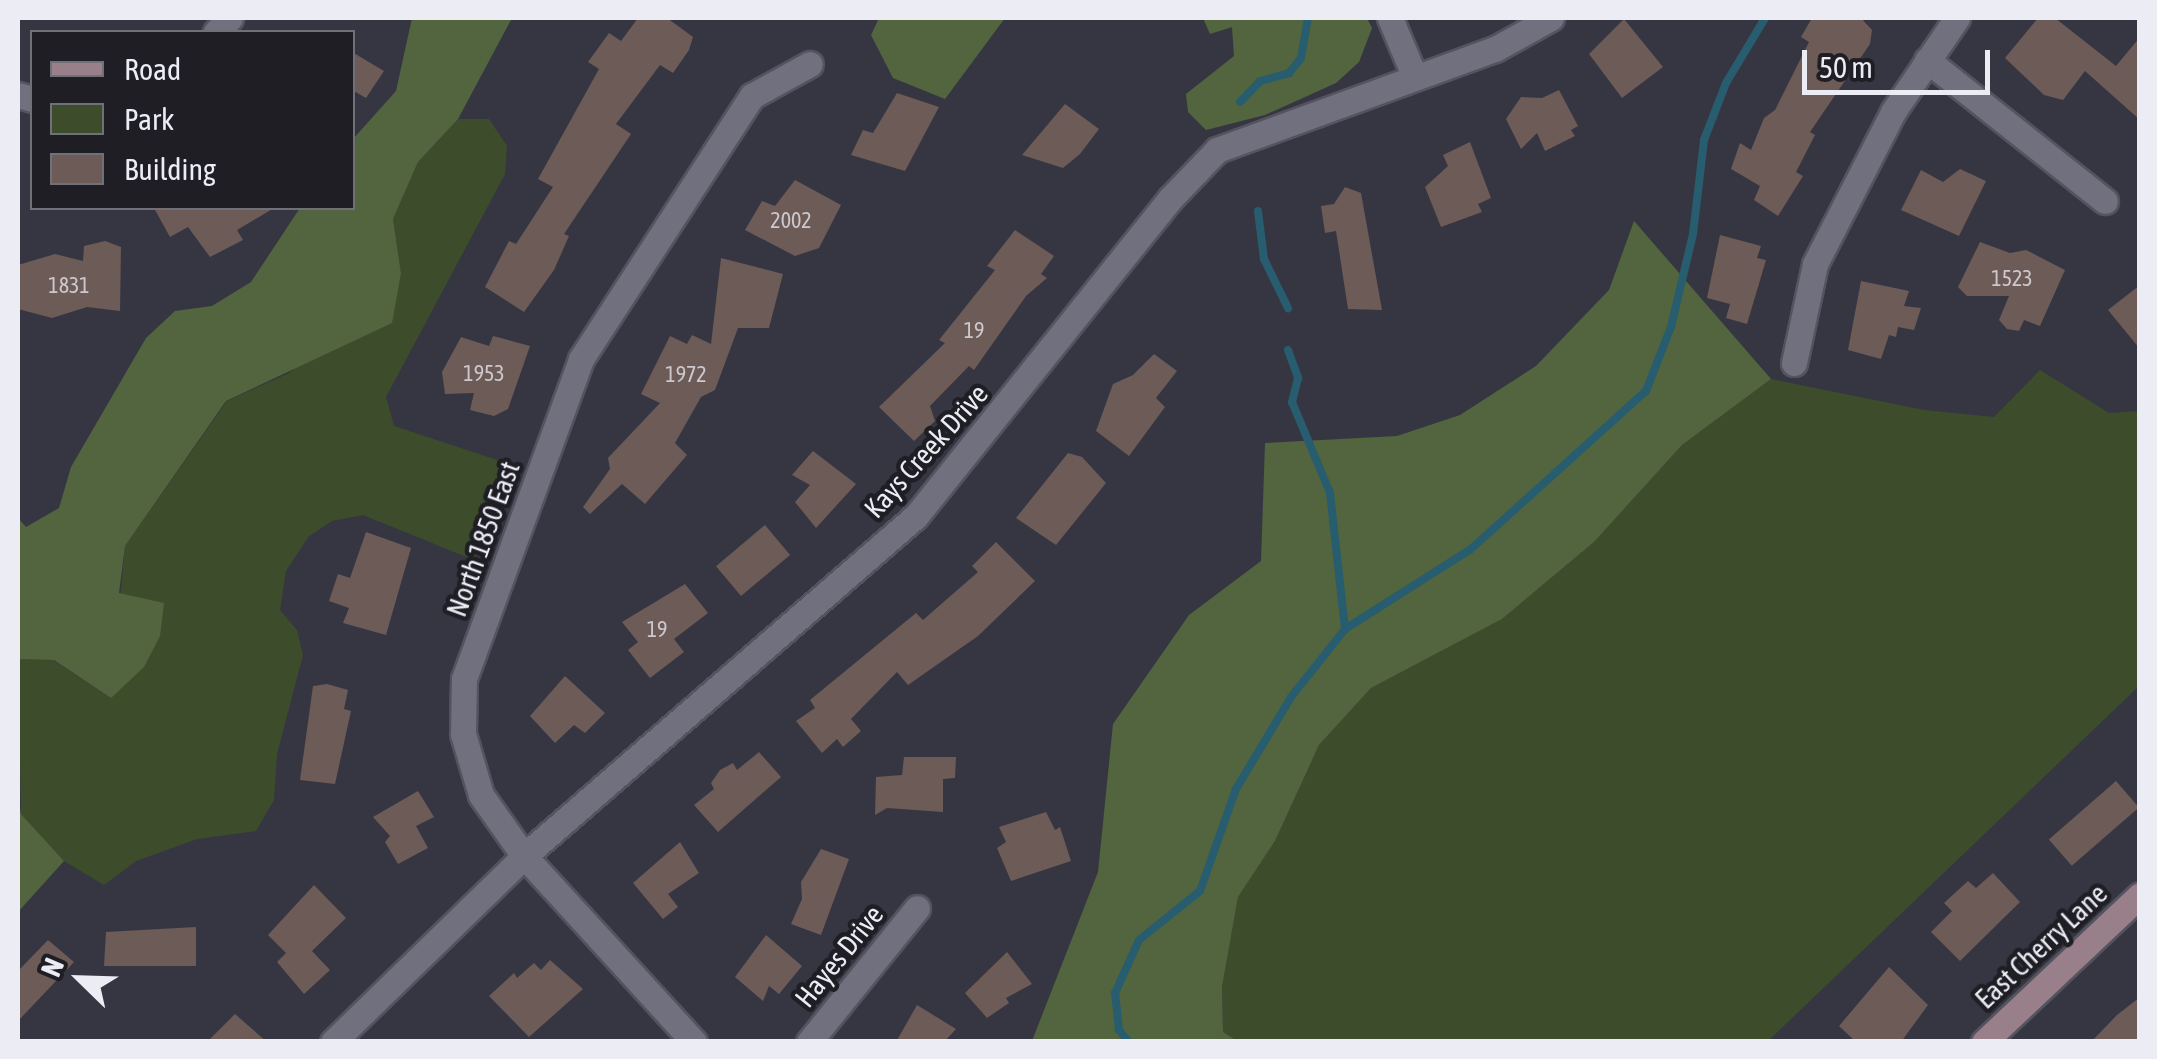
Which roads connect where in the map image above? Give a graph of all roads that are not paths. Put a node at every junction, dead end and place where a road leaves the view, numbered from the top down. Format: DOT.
graph roads {
  1 [pos="1390,18"];
  2 [pos="1551,18"];
  3 [pos="1957,18"];
  4 [pos="1927,60"];
  5 [pos="810,64"];
  6 [pos="1414,75"];
  7 [pos="2104,200"];
  8 [pos="1794,362"];
  9 [pos="524,856"];
  10 [pos="2140,895"];
  11 [pos="917,908"];
  12 [pos="333,1042"];
  13 [pos="694,1042"];
  14 [pos="809,1042"];
  15 [pos="1984,1042"];
  1 -- 6 [label="street"];
  2 -- 6 [label="street, Kays Creek Drive"];
  3 -- 4 [label="street"];
  4 -- 7 [label="street"];
  4 -- 8 [label="street"];
  5 -- 9 [label="street, North 1850 East"];
  6 -- 9 [label="street, Kays Creek Drive"];
  9 -- 12 [label="street, Kays Creek Drive"];
  9 -- 13 [label="street, North 1850 East"];
  10 -- 15 [label="street, East Cherry Lane"];
  11 -- 14 [label="street, Hayes Drive"];
}
